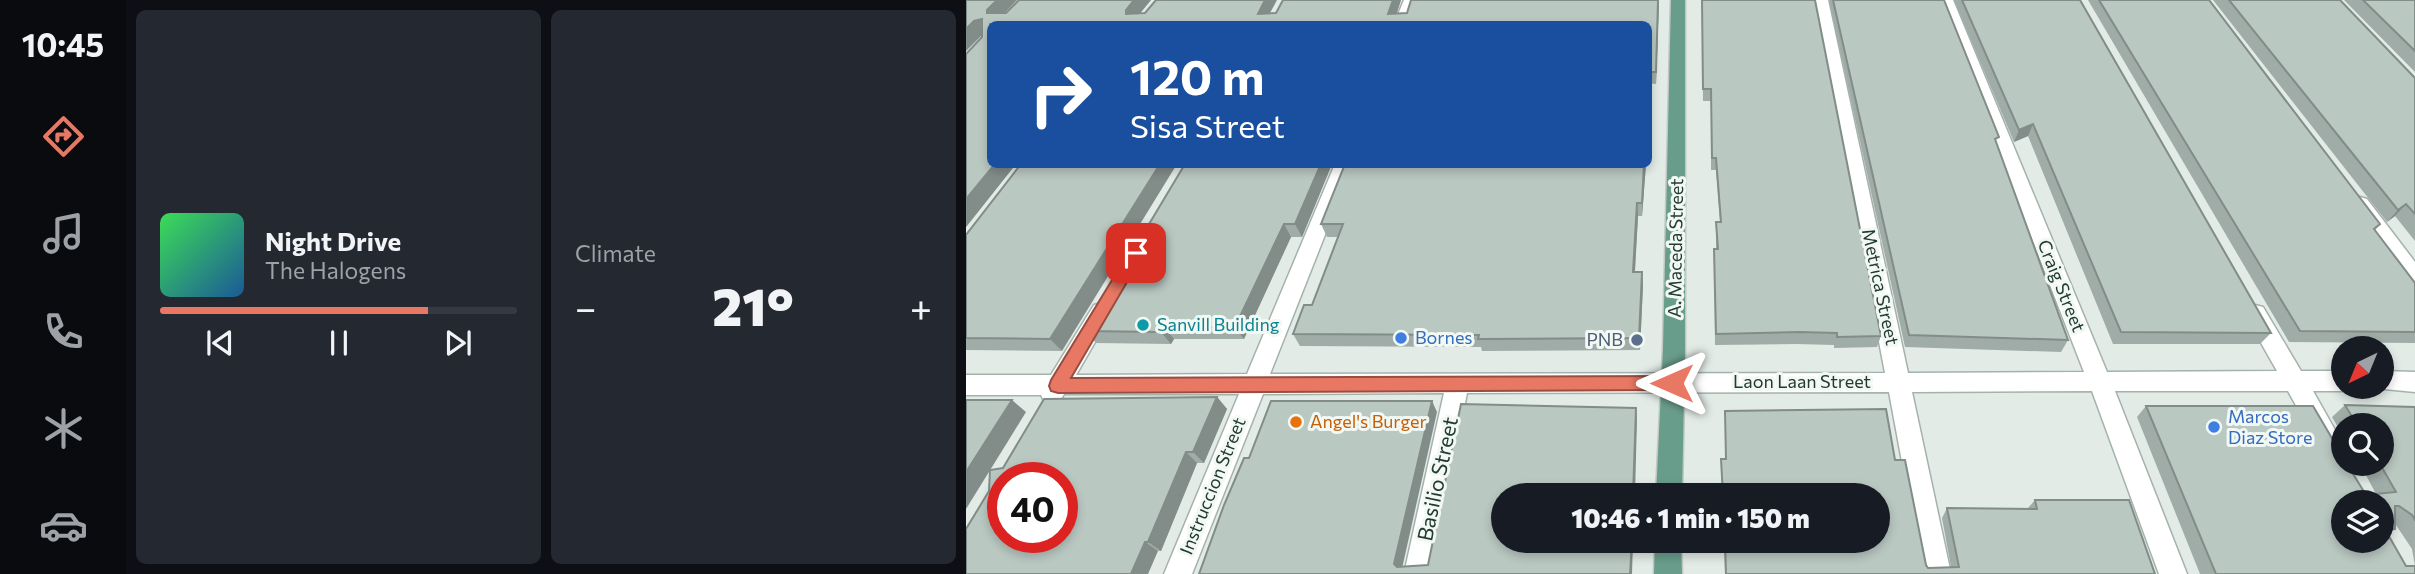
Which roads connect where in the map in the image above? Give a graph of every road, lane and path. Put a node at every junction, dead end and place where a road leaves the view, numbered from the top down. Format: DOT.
graph roads {
  1 [pos="1411,0"];
  2 [pos="1678,0"];
  3 [pos="1821,0"];
  4 [pos="1946,0"];
  5 [pos="1402,21"];
  6 [pos="1342,168"];
  7 [pos="2347,188"];
  8 [pos="2415,276"];
  9 [pos="1113,292"];
  10 [pos="2247,297"];
  11 [pos="2099,380"];
  12 [pos="2294,380"];
  13 [pos="1899,381"];
  14 [pos="2331,381"];
  15 [pos="2394,381"];
  16 [pos="2415,382"];
  17 [pos="1672,383"];
  18 [pos="1255,384"];
  19 [pos="966,385"];
  20 [pos="1457,385"];
  21 [pos="1058,386"];
  22 [pos="1044,409"];
  23 [pos="2331,444"];
  24 [pos="1669,483"];
  25 [pos="1668,553"];
  26 [pos="1178,574"];
  27 [pos="1418,574"];
  28 [pos="1668,574"];
  29 [pos="1937,574"];
  30 [pos="2173,574"];
  1 -- 5 [label="street"];
  2 -- 17 [label="main road, A. Maceda Street"];
  3 -- 13 [label="street, Metrica Street"];
  4 -- 11 [label="street, Craig Street"];
  6 -- 18 [label="street, Instruccion Street"];
  7 -- 8 [label="street"];
  9 -- 21 [label="street"];
  10 -- 12 [label="street"];
  11 -- 12 [label="street, Laon Laan Street"];
  11 -- 13 [label="street, Laon Laan Street"];
  11 -- 30 [label="street, Craig Street"];
  12 -- 14 [label="street, Laon Laan Street"];
  12 -- 23 [label="street"];
  13 -- 17 [label="street, Laon Laan Street"];
  13 -- 29 [label="street, Metrica Street"];
  15 -- 16 [label="street"];
  17 -- 20 [label="street, Laon Laan Street"];
  17 -- 24 [label="main road, A. Maceda Street"];
  18 -- 20 [label="street, Laon Laan Street"];
  18 -- 21 [label="street, Laon Laan Street"];
  18 -- 26 [label="street, Instruccion Street"];
  19 -- 21 [label="street, Laon Laan Street"];
  20 -- 27 [label="street, Basilio Street"];
  21 -- 22 [label="street"];
  25 -- 28 [label="main road"];
}
